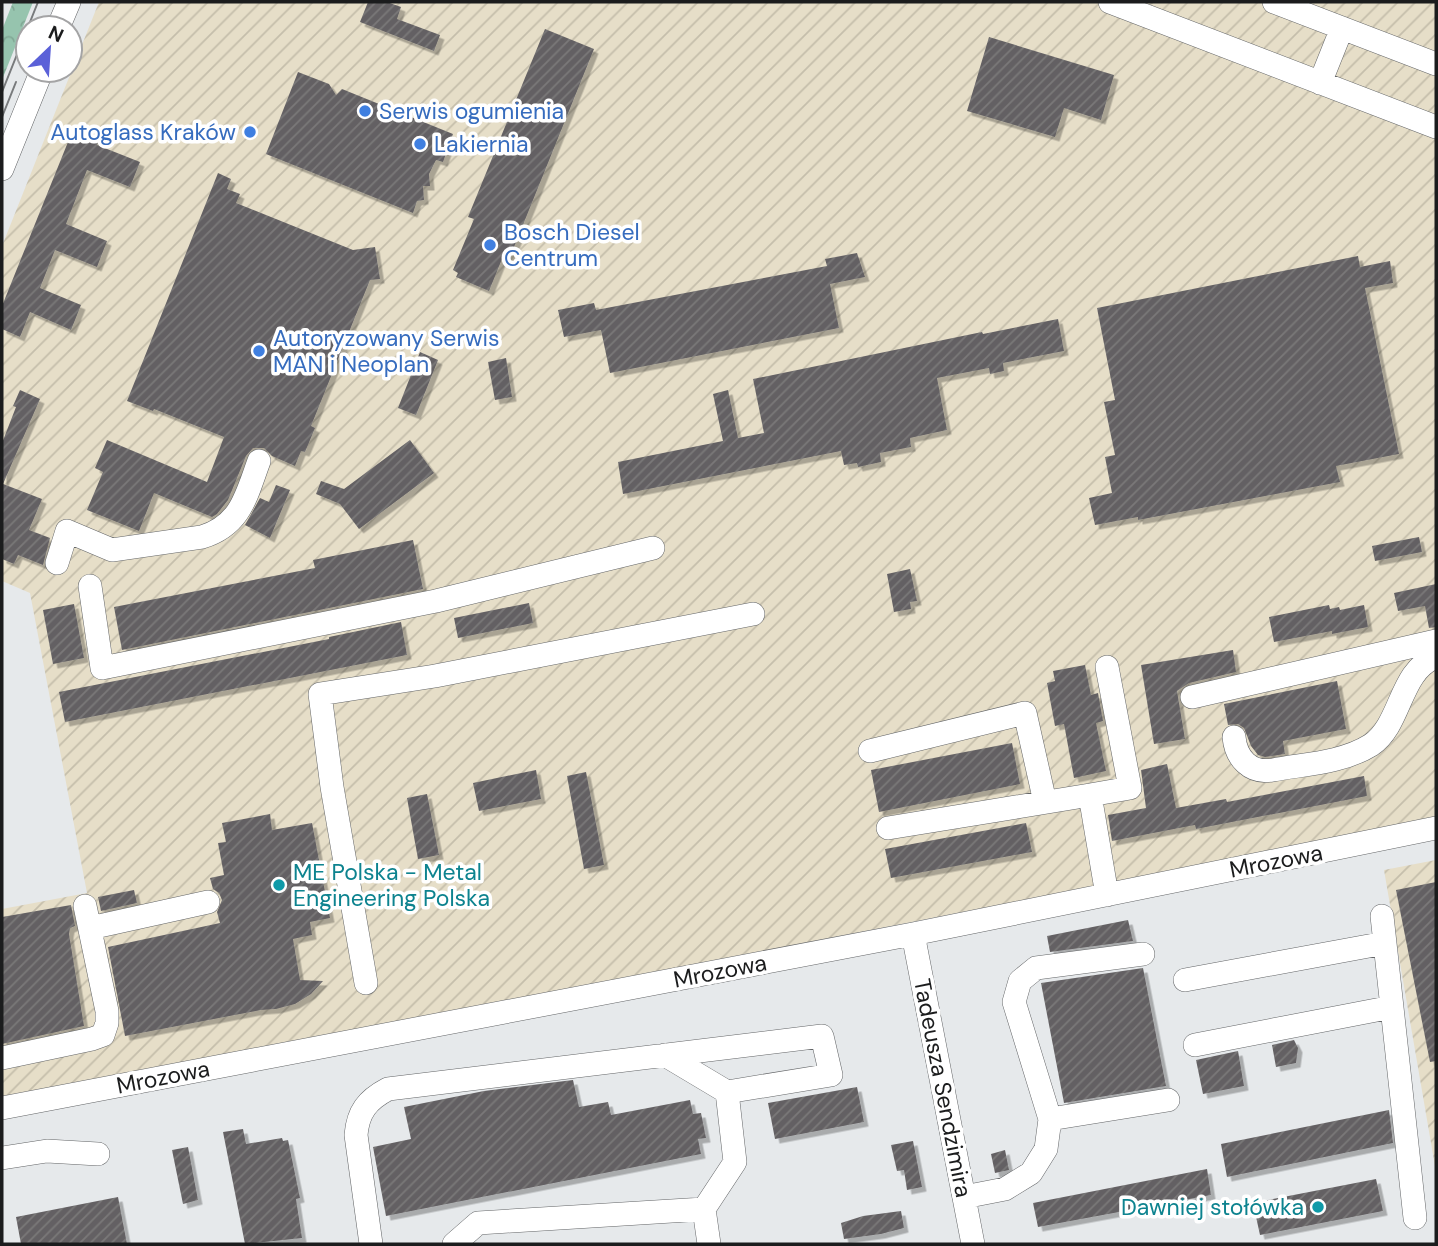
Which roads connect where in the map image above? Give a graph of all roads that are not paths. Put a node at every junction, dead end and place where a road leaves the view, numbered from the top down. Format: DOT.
graph roads {
  1 [pos="1274,2"];
  2 [pos="1114,3"];
  3 [pos="1342,28"];
  4 [pos="1436,64"];
  5 [pos="1320,83"];
  6 [pos="36,84"];
  7 [pos="1436,127"];
  8 [pos="2,169"];
  9 [pos="259,461"];
  10 [pos="653,548"];
  11 [pos="57,563"];
  12 [pos="90,586"];
  13 [pos="753,614"];
  14 [pos="1436,641"];
  15 [pos="1436,657"];
  16 [pos="1107,667"];
  17 [pos="1192,698"];
  18 [pos="1234,737"];
  19 [pos="870,751"];
  20 [pos="1090,795"];
  21 [pos="1045,802"];
  22 [pos="888,828"];
  23 [pos="1436,828"];
  24 [pos="1107,895"];
  25 [pos="208,902"];
  26 [pos="1382,916"];
  27 [pos="913,934"];
  28 [pos="1385,943"];
  29 [pos="1143,954"];
  30 [pos="1185,980"];
  31 [pos="366,983"];
  32 [pos="1392,1007"];
  33 [pos="1195,1045"];
  34 [pos="665,1055"];
  35 [pos="2,1058"];
  36 [pos="727,1092"];
  37 [pos="1168,1100"];
  38 [pos="2,1108"];
  39 [pos="1050,1119"];
  40 [pos="98,1154"];
  41 [pos="2,1158"];
  42 [pos="964,1197"];
  43 [pos="704,1209"];
  44 [pos="1415,1218"];
  45 [pos="975,1234"];
  46 [pos="371,1244"];
  47 [pos="454,1244"];
  48 [pos="709,1244"];
  1 -- 3 [label="street"];
  2 -- 5 [label="street"];
  3 -- 4 [label="street"];
  3 -- 5 [label="street"];
  5 -- 7 [label="street"];
  6 -- 8 [label="street"];
  9 -- 11 [label="street"];
  10 -- 12 [label="street"];
  13 -- 31 [label="street"];
  14 -- 17 [label="street"];
  15 -- 18 [label="street"];
  16 -- 20 [label="street"];
  19 -- 21 [label="street"];
  20 -- 21 [label="street"];
  20 -- 24 [label="street"];
  21 -- 22 [label="street"];
  23 -- 24 [label="street, Mrozowa"];
  24 -- 27 [label="street, Mrozowa"];
  25 -- 35 [label="street"];
  26 -- 28 [label="street"];
  27 -- 38 [label="street, Mrozowa"];
  27 -- 42 [label="street, Tadeusza Sendzimira"];
  28 -- 30 [label="street"];
  28 -- 32 [label="street"];
  29 -- 39 [label="street"];
  32 -- 33 [label="street"];
  32 -- 44 [label="street"];
  34 -- 36 [label="street"];
  34 -- 36 [label="street"];
  34 -- 46 [label="street"];
  36 -- 43 [label="street"];
  37 -- 39 [label="street"];
  39 -- 42 [label="street"];
  40 -- 41 [label="street"];
  42 -- 45 [label="street, Tadeusza Sendzimira"];
  43 -- 47 [label="street"];
  43 -- 48 [label="street"];
}
